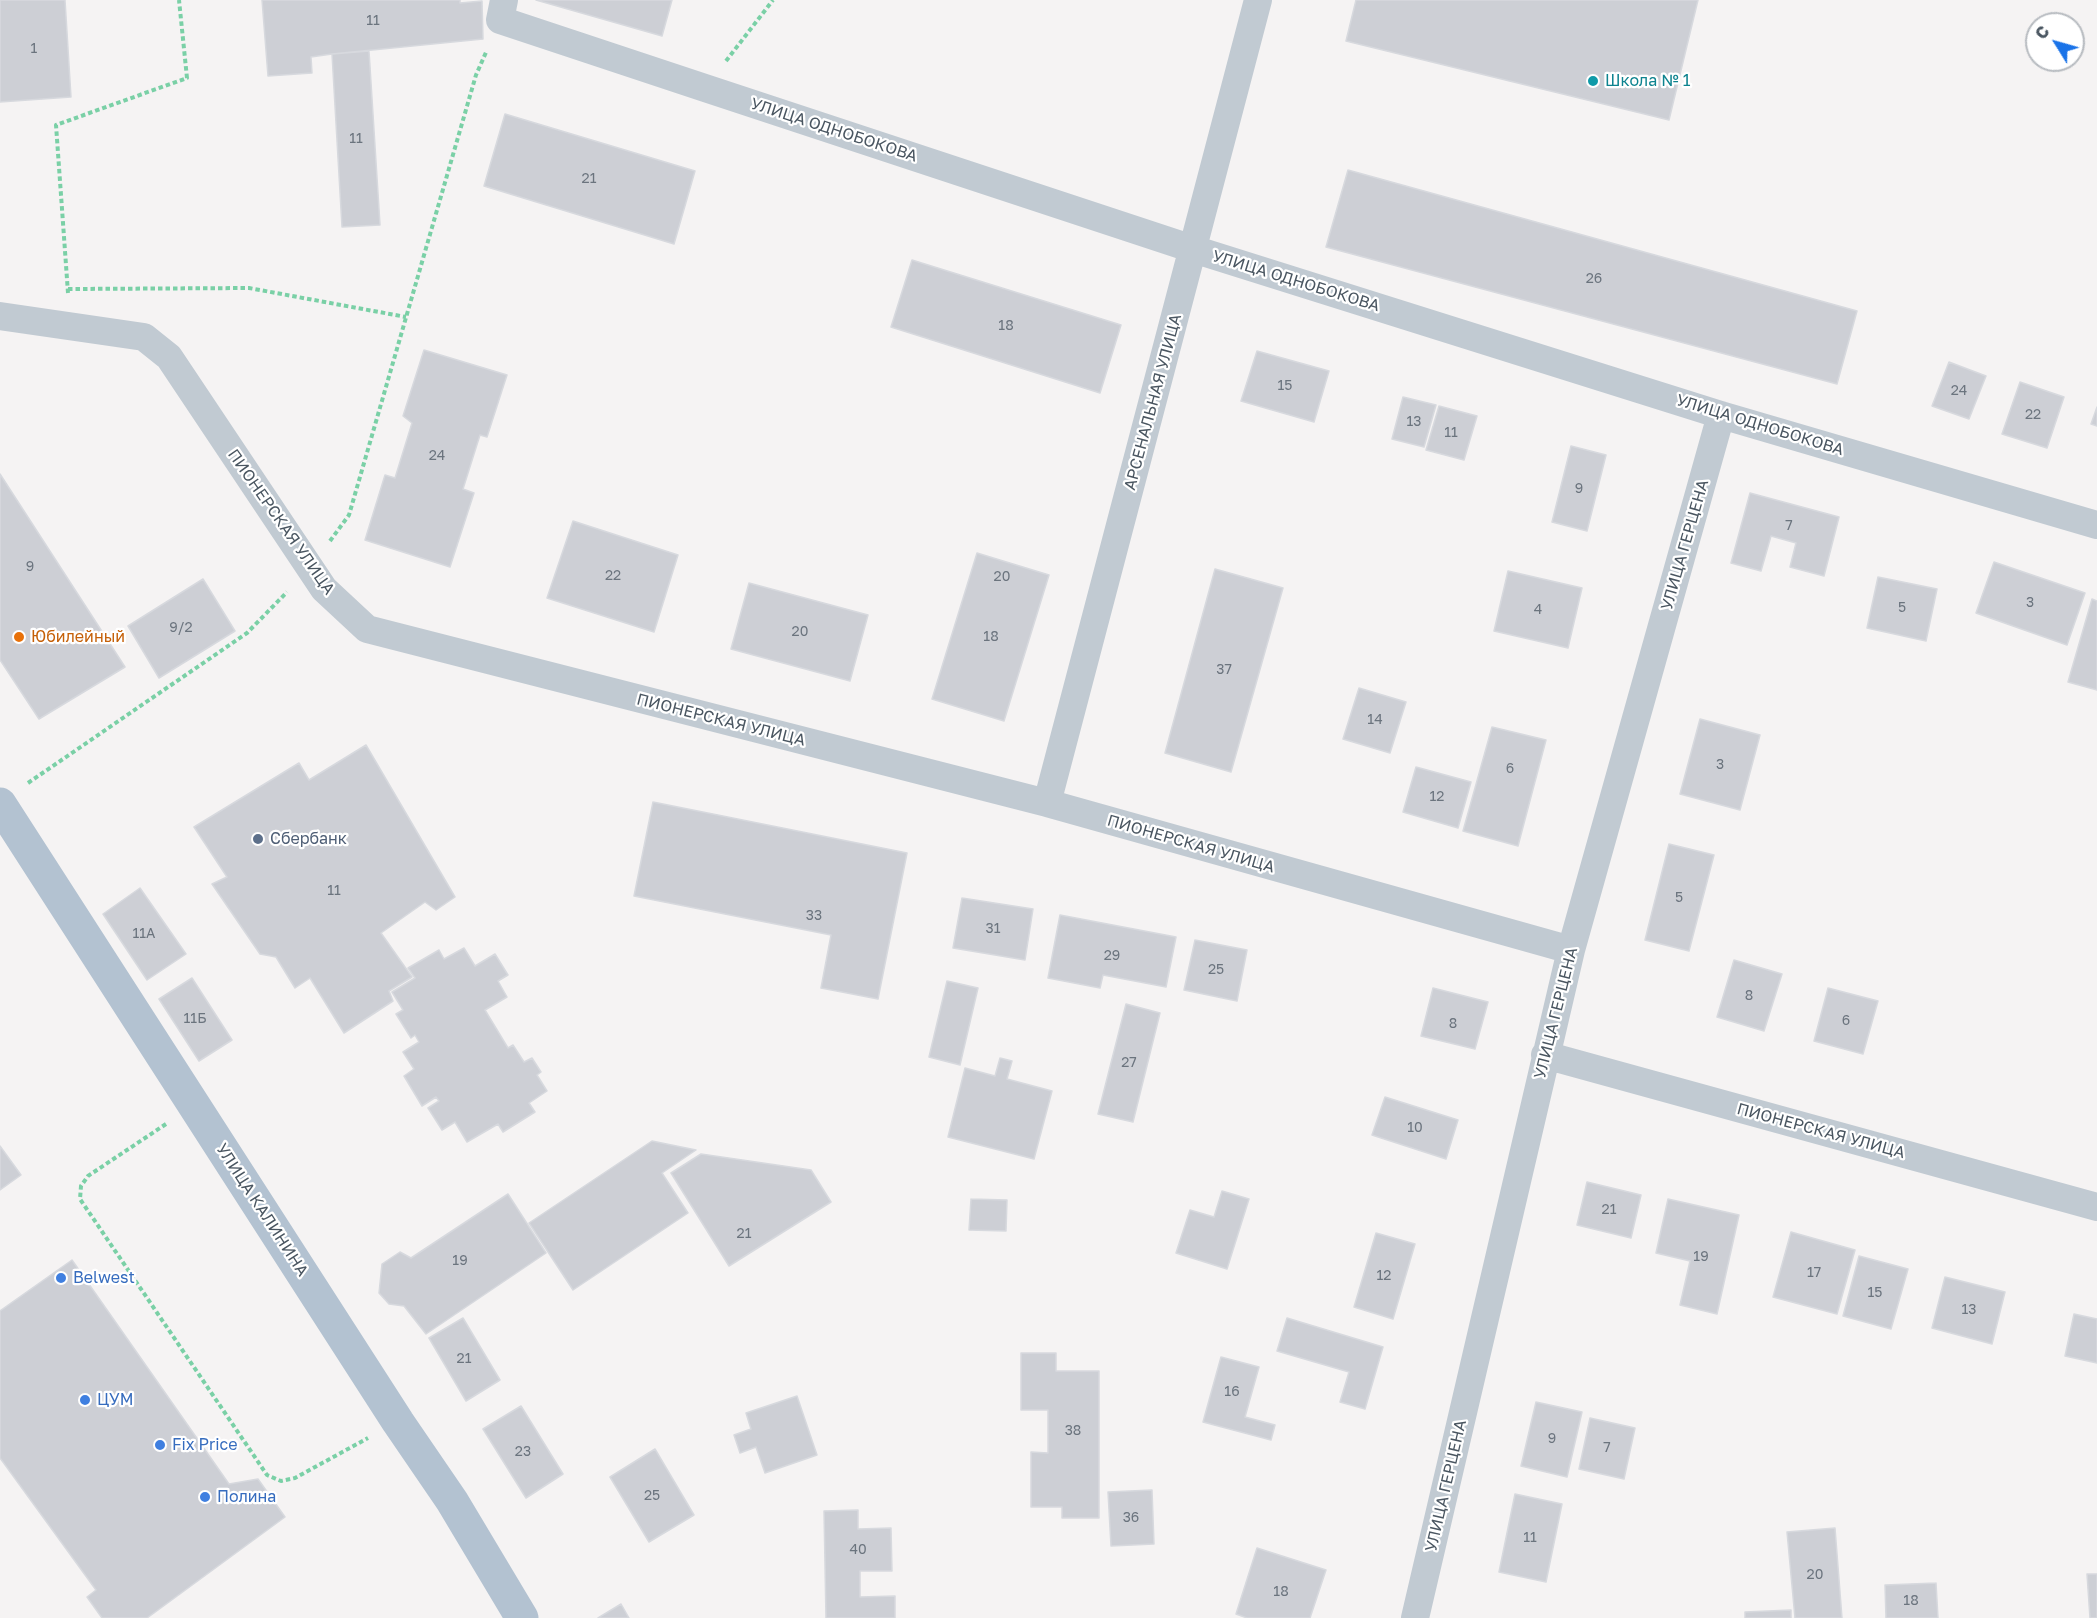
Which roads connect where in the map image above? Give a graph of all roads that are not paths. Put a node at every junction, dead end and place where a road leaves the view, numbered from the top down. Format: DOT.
graph roads {
  1 [pos="1258,0"];
  2 [pos="502,10"];
  3 [pos="1193,249"];
  4 [pos="0,316"];
  5 [pos="1721,415"];
  6 [pos="2097,525"];
  7 [pos="10,796"];
  8 [pos="1047,803"];
  9 [pos="1571,950"];
  10 [pos="1545,1055"];
  11 [pos="2097,1207"];
  12 [pos="522,1618"];
  13 [pos="1415,1618"];
  1 -- 3 [label="street, АРСЕНАЛЬНАЯ УЛИЦА"];
  2 -- 3 [label="street, УЛИЦА ОДНОБОКОВА"];
  3 -- 5 [label="street, УЛИЦА ОДНОБОКОВА"];
  3 -- 8 [label="street, АРСЕНАЛЬНАЯ УЛИЦА"];
  4 -- 8 [label="street, ПИОНЕРСКАЯ УЛИЦА"];
  5 -- 6 [label="street, УЛИЦА ОДНОБОКОВА"];
  5 -- 9 [label="street, УЛИЦА ГЕРЦЕНА"];
  7 -- 12 [label="main road, УЛИЦА КАЛИНИНА"];
  8 -- 9 [label="street, ПИОНЕРСКАЯ УЛИЦА"];
  9 -- 10 [label="street, УЛИЦА ГЕРЦЕНА"];
  10 -- 11 [label="street, ПИОНЕРСКАЯ УЛИЦА"];
  10 -- 13 [label="street, УЛИЦА ГЕРЦЕНА"];
}
